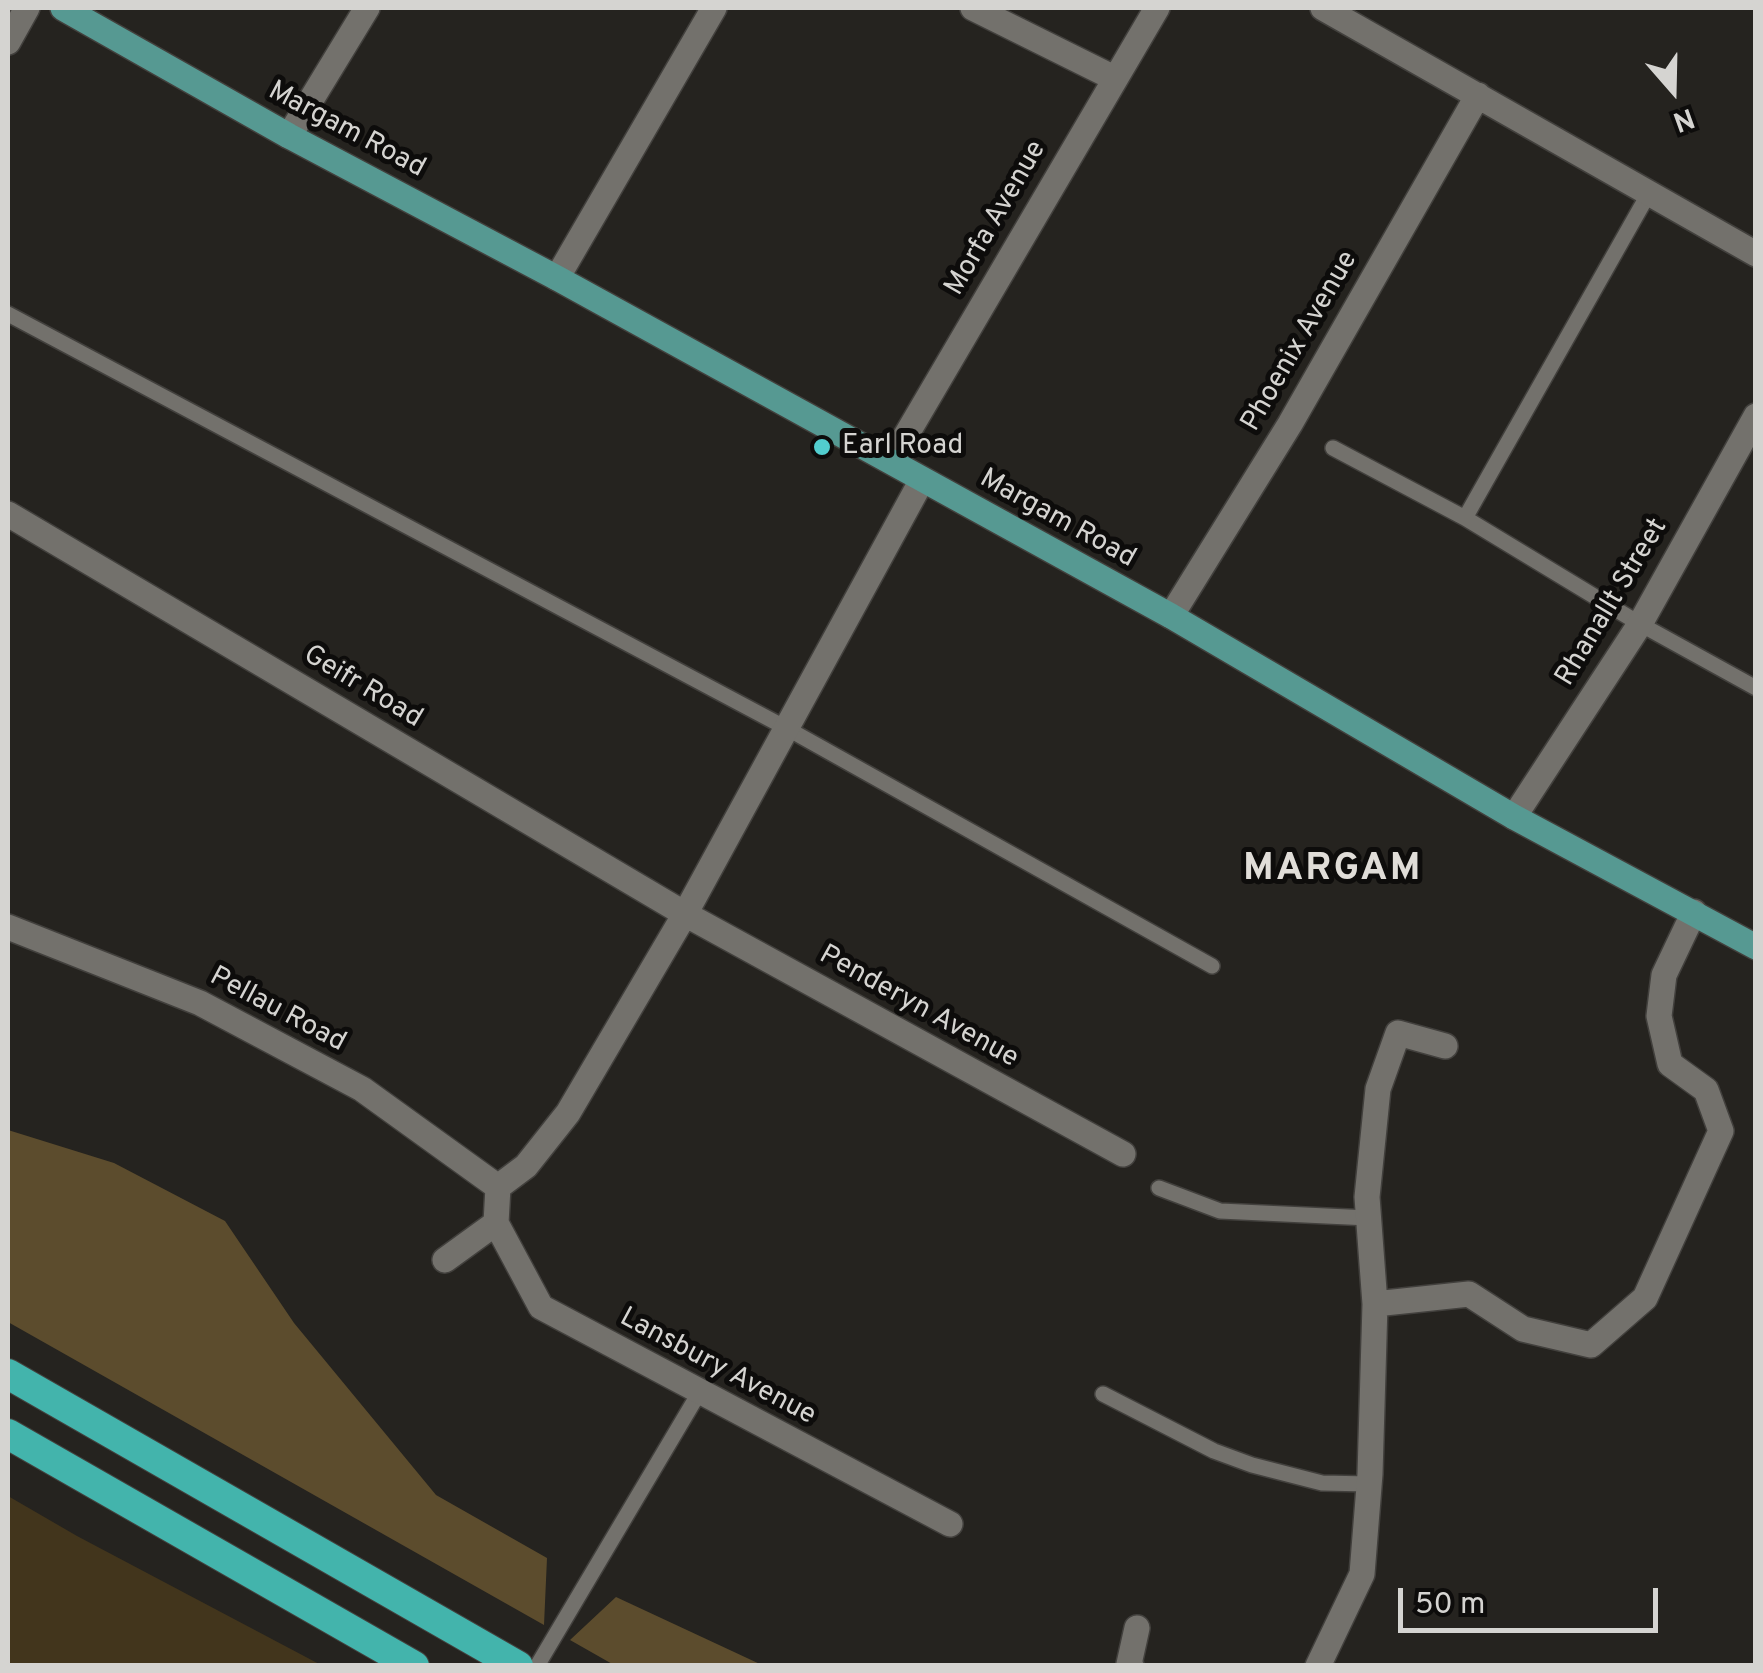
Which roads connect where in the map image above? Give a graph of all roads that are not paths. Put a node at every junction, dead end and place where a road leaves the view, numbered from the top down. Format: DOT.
graph roads {
  1 [pos="27,8"];
  2 [pos="64,8"];
  3 [pos="367,8"];
  4 [pos="714,8"];
  5 [pos="973,8"];
  6 [pos="1156,8"];
  7 [pos="1323,8"];
  8 [pos="8,42"];
  9 [pos="1114,78"];
  10 [pos="1478,94"];
  11 [pos="289,136"];
  12 [pos="1649,192"];
  13 [pos="1756,254"];
  14 [pos="557,278"];
  15 [pos="8,314"];
  16 [pos="1756,416"];
  17 [pos="1334,448"];
  18 [pos="891,461"];
  19 [pos="922,480"];
  20 [pos="8,514"];
  21 [pos="1465,518"];
  22 [pos="1171,616"];
  23 [pos="1640,624"];
  24 [pos="1756,688"];
  25 [pos="788,730"];
  26 [pos="1514,817"];
  27 [pos="1694,912"];
  28 [pos="685,914"];
  29 [pos="8,928"];
  30 [pos="1756,947"];
  31 [pos="1212,966"];
  32 [pos="1445,1046"];
  33 [pos="1123,1154"];
  34 [pos="498,1188"];
  35 [pos="1159,1188"];
  36 [pos="1369,1218"];
  37 [pos="496,1224"];
  38 [pos="444,1260"];
  39 [pos="1374,1304"];
  40 [pos="8,1374"];
  41 [pos="699,1394"];
  42 [pos="1102,1394"];
  43 [pos="8,1434"];
  44 [pos="1369,1484"];
  45 [pos="950,1524"];
  46 [pos="1137,1628"];
  47 [pos="414,1666"];
  48 [pos="518,1666"];
  49 [pos="538,1666"];
  50 [pos="1131,1666"];
  51 [pos="1318,1666"];
  1 -- 8 [label="street"];
  2 -- 11 [label="main road, Margam Road"];
  3 -- 11 [label="street"];
  4 -- 14 [label="street"];
  5 -- 9 [label="street"];
  6 -- 9 [label="street, Morfa Avenue"];
  7 -- 10 [label="street"];
  9 -- 18 [label="street, Morfa Avenue"];
  10 -- 12 [label="street"];
  10 -- 22 [label="street, Phoenix Avenue"];
  11 -- 14 [label="main road, Margam Road"];
  12 -- 13 [label="street"];
  12 -- 21 [label="lane"];
  14 -- 18 [label="main road, Margam Road"];
  15 -- 25 [label="lane"];
  16 -- 23 [label="street, Rhanallt Street"];
  17 -- 21 [label="lane"];
  18 -- 19 [label="main road, Margam Road"];
  19 -- 22 [label="main road, Margam Road"];
  19 -- 25 [label="street"];
  20 -- 28 [label="street, Geifr Road"];
  21 -- 23 [label="lane"];
  22 -- 26 [label="main road, Margam Road"];
  23 -- 24 [label="lane"];
  23 -- 26 [label="street, Rhanallt Street"];
  25 -- 28 [label="street"];
  25 -- 31 [label="lane"];
  26 -- 27 [label="main road, Margam Road"];
  27 -- 30 [label="main road, Margam Road"];
  27 -- 39 [label="street"];
  28 -- 33 [label="street, Penderyn Avenue"];
  28 -- 34 [label="street"];
  29 -- 34 [label="street, Pellau Road"];
  32 -- 36 [label="street"];
  34 -- 37 [label="street"];
  35 -- 36 [label="lane"];
  36 -- 39 [label="street"];
  37 -- 38 [label="street"];
  37 -- 41 [label="street, Lansbury Avenue"];
  39 -- 44 [label="street"];
  40 -- 48 [label="highway"];
  41 -- 45 [label="street, Lansbury Avenue"];
  41 -- 49 [label="lane"];
  42 -- 44 [label="lane"];
  43 -- 47 [label="highway"];
  44 -- 51 [label="street"];
  46 -- 50 [label="street"];
}
